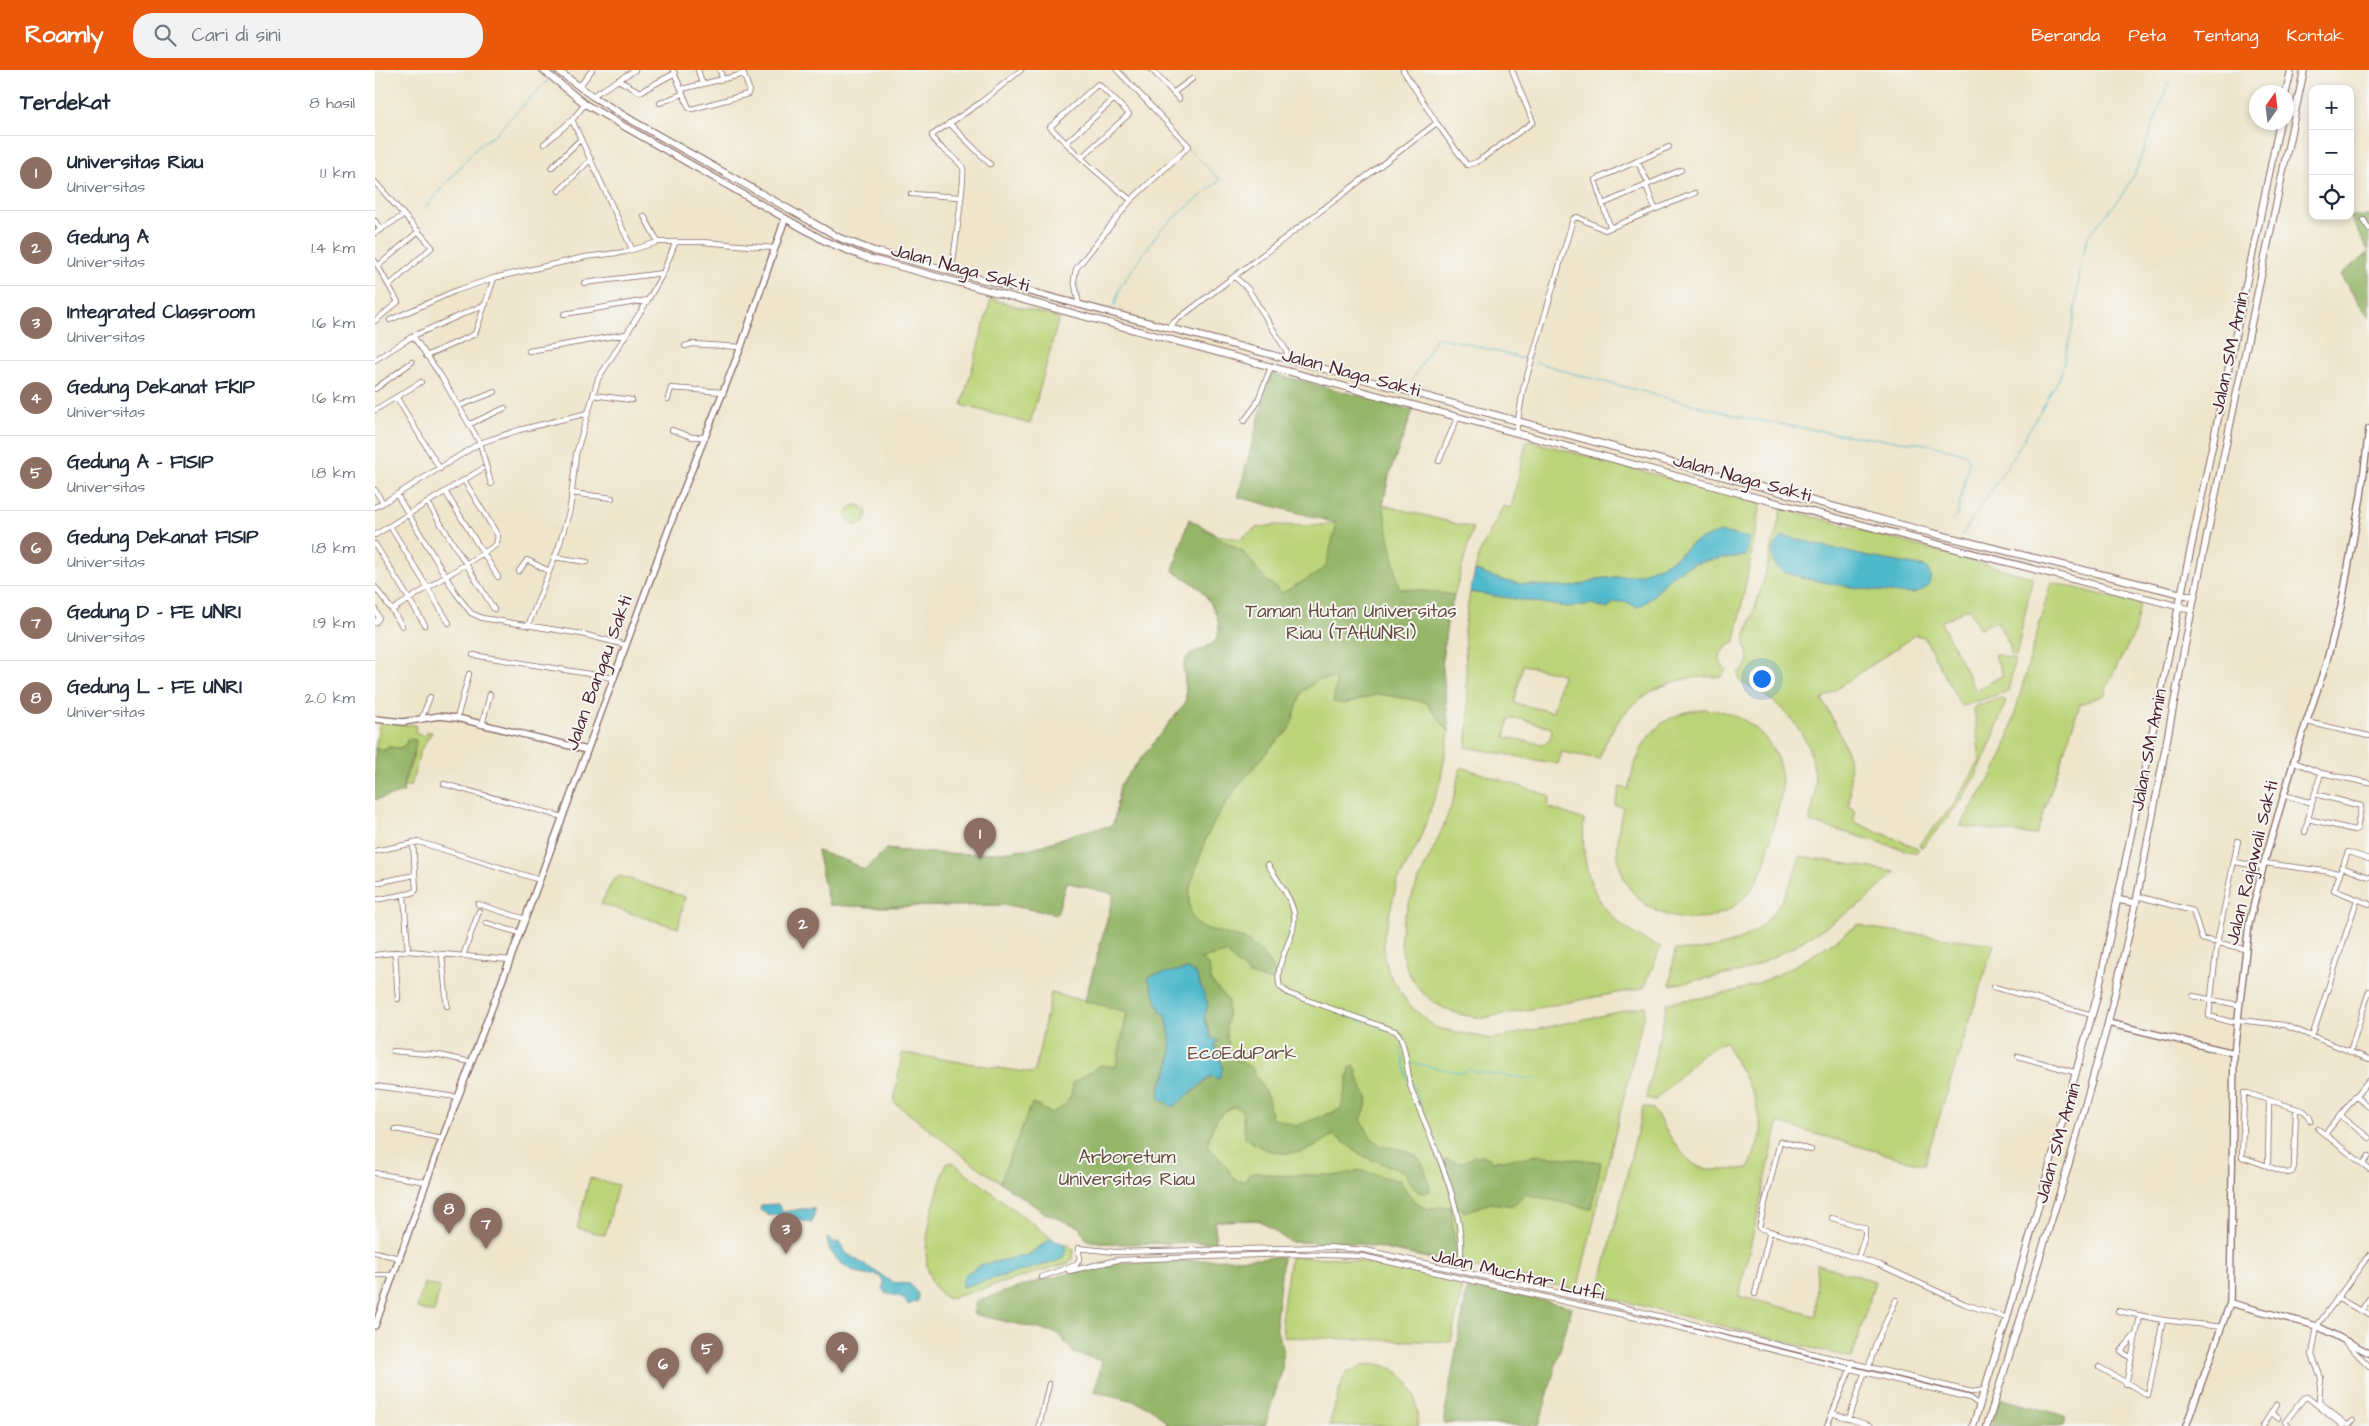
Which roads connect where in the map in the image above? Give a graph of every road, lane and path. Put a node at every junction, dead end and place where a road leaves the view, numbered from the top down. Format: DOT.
graph roads {
  1 [pos="543,70"];
  2 [pos="592,70"];
  3 [pos="635,70"];
  4 [pos="698,70"];
  5 [pos="720,70"];
  6 [pos="1021,70"];
  7 [pos="1117,70"];
  8 [pos="1152,70"];
  9 [pos="1162,70"];
  10 [pos="1403,70"];
  11 [pos="1512,70"];
  12 [pos="2291,70"];
  13 [pos="2304,70"];
  14 [pos="560,71"];
  15 [pos="674,72"];
  16 [pos="743,72"];
  17 [pos="1157,75"];
  18 [pos="722,78"];
  19 [pos="1192,79"];
  20 [pos="618,80"];
  21 [pos="703,84"];
  22 [pos="2288,85"];
  23 [pos="579,87"];
  24 [pos="682,92"];
  25 [pos="1173,93"];
  26 [pos="592,96"];
  27 [pos="1179,99"];
  28 [pos="1114,100"];
  29 [pos="660,103"];
  30 [pos="585,104"];
  31 [pos="572,120"];
  32 [pos="1436,122"];
  33 [pos="949,123"];
  34 [pos="2278,130"];
  35 [pos="581,139"];
  36 [pos="1066,143"];
  37 [pos="544,144"];
  38 [pos="1669,147"];
  39 [pos="1081,158"];
  40 [pos="591,159"];
  41 [pos="1637,161"];
  42 [pos="990,164"];
  43 [pos="715,167"];
  44 [pos="551,168"];
  45 [pos="1681,170"];
  46 [pos="710,176"];
  47 [pos="375,182"];
  48 [pos="1647,185"];
  49 [pos="559,191"];
  50 [pos="1695,193"];
  51 [pos="911,194"];
  52 [pos="960,197"];
  53 [pos="1131,200"];
  54 [pos="1603,204"];
  55 [pos="1655,209"];
  56 [pos="404,214"];
  57 [pos="644,216"];
  58 [pos="785,219"];
  59 [pos="2364,220"];
  60 [pos="375,222"];
  61 [pos="1610,228"];
  62 [pos="2369,229"];
  63 [pos="381,230"];
  64 [pos="419,231"];
  65 [pos="375,234"];
  66 [pos="676,241"];
  67 [pos="657,242"];
  68 [pos="774,248"];
  69 [pos="632,249"];
  70 [pos="375,261"];
  71 [pos="378,266"];
  72 [pos="952,271"];
  73 [pos="663,273"];
  74 [pos="1235,276"];
  75 [pos="494,278"];
  76 [pos="584,283"];
  77 [pos="390,285"];
  78 [pos="648,300"];
  79 [pos="486,304"];
  80 [pos="1079,305"];
  81 [pos="375,313"];
  82 [pos="564,314"];
  83 [pos="377,319"];
  84 [pos="390,320"];
  85 [pos="1169,329"];
  86 [pos="626,334"];
  87 [pos="413,336"];
  88 [pos="685,346"];
  89 [pos="741,347"];
  90 [pos="529,352"];
  91 [pos="426,356"];
  92 [pos="1288,359"];
  93 [pos="375,360"];
  94 [pos="413,362"];
  95 [pos="1271,367"];
  96 [pos="421,382"];
  97 [pos="375,389"];
  98 [pos="495,392"];
  99 [pos="723,392"];
  100 [pos="593,395"];
  101 [pos="397,398"];
  102 [pos="668,399"];
  103 [pos="632,400"];
  104 [pos="459,406"];
  105 [pos="505,408"];
  106 [pos="375,410"];
  107 [pos="588,413"];
  108 [pos="1458,416"];
  109 [pos="1244,421"];
  110 [pos="1517,421"];
  111 [pos="470,424"];
  112 [pos="2369,429"];
  113 [pos="672,430"];
  114 [pos="1516,432"];
  115 [pos="705,437"];
  116 [pos="480,443"];
  117 [pos="1439,461"];
  118 [pos="440,469"];
  119 [pos="482,469"];
  120 [pos="464,480"];
  121 [pos="491,484"];
  122 [pos="375,490"];
  123 [pos="446,493"];
  124 [pos="571,493"];
  125 [pos="397,494"];
  126 [pos="612,498"];
  127 [pos="383,503"];
  128 [pos="428,503"];
  129 [pos="375,508"];
  130 [pos="409,514"];
  131 [pos="390,526"];
  132 [pos="2193,534"];
  133 [pos="375,535"];
  134 [pos="2207,536"];
  135 [pos="375,544"];
  136 [pos="484,552"];
  137 [pos="554,557"];
  138 [pos="587,562"];
  139 [pos="465,563"];
  140 [pos="519,571"];
  141 [pos="549,571"];
  142 [pos="445,575"];
  143 [pos="498,577"];
  144 [pos="375,587"];
  145 [pos="427,587"];
  146 [pos="2183,593"];
  147 [pos="2194,597"];
  148 [pos="408,598"];
  149 [pos="2179,605"];
  150 [pos="375,609"];
  151 [pos="494,609"];
  152 [pos="391,610"];
  153 [pos="2192,610"];
  154 [pos="375,623"];
  155 [pos="449,623"];
  156 [pos="425,625"];
  157 [pos="403,626"];
  158 [pos="528,626"];
  159 [pos="626,645"];
  160 [pos="473,655"];
  161 [pos="469,674"];
  162 [pos="614,678"];
  163 [pos="490,694"];
  164 [pos="430,697"];
  165 [pos="457,718"];
  166 [pos="375,719"];
  167 [pos="421,720"];
  168 [pos="2307,722"];
  169 [pos="482,724"];
  170 [pos="2369,736"];
  171 [pos="587,750"];
  172 [pos="2294,762"];
  173 [pos="2321,773"];
  174 [pos="2369,783"];
  175 [pos="444,784"];
  176 [pos="2315,794"];
  177 [pos="2284,795"];
  178 [pos="2312,803"];
  179 [pos="563,817"];
  180 [pos="2308,819"];
  181 [pos="2305,832"];
  182 [pos="2238,841"];
  183 [pos="413,842"];
  184 [pos="375,851"];
  185 [pos="2369,858"];
  186 [pos="2235,862"];
  187 [pos="1268,865"];
  188 [pos="2264,865"];
  189 [pos="2341,867"];
  190 [pos="2339,873"];
  191 [pos="415,874"];
  192 [pos="2369,877"];
  193 [pos="540,880"];
  194 [pos="375,883"];
  195 [pos="404,895"];
  196 [pos="375,900"];
  197 [pos="2119,900"];
  198 [pos="2137,900"];
  199 [pos="2357,900"];
  200 [pos="478,904"];
  201 [pos="2369,904"];
  202 [pos="479,911"];
  203 [pos="525,919"];
  204 [pos="486,923"];
  205 [pos="519,933"];
  206 [pos="2217,943"];
  207 [pos="2245,950"];
  208 [pos="408,951"];
  209 [pos="395,952"];
  210 [pos="375,955"];
  211 [pos="442,955"];
  212 [pos="463,956"];
  213 [pos="510,960"];
  214 [pos="1994,987"];
  215 [pos="2369,992"];
  216 [pos="2193,996"];
  217 [pos="398,999"];
  218 [pos="2209,1000"];
  219 [pos="2239,1005"];
  220 [pos="447,1006"];
  221 [pos="2093,1015"];
  222 [pos="2238,1020"];
  223 [pos="2108,1023"];
  224 [pos="2312,1036"];
  225 [pos="393,1051"];
  226 [pos="2350,1052"];
  227 [pos="2234,1053"];
  228 [pos="2018,1056"];
  229 [pos="2369,1059"];
  230 [pos="471,1062"];
  231 [pos="2077,1073"];
  232 [pos="2369,1080"];
  233 [pos="375,1086"];
  234 [pos="2355,1096"];
  235 [pos="457,1097"];
  236 [pos="2269,1101"];
  237 [pos="2369,1107"];
  238 [pos="2296,1109"];
  239 [pos="2339,1115"];
  240 [pos="2311,1121"];
  241 [pos="395,1129"];
  242 [pos="2241,1129"];
  243 [pos="2318,1129"];
  244 [pos="2232,1130"];
  245 [pos="2325,1134"];
  246 [pos="442,1138"];
  247 [pos="2369,1138"];
  248 [pos="1811,1150"];
  249 [pos="2369,1156"];
  250 [pos="2363,1164"];
  251 [pos="2268,1166"];
  252 [pos="2369,1169"];
  253 [pos="375,1173"];
  254 [pos="426,1182"];
  255 [pos="1832,1218"];
  256 [pos="1770,1231"];
  257 [pos="375,1252"];
  258 [pos="2369,1255"];
  259 [pos="399,1258"];
  260 [pos="1858,1258"];
  261 [pos="1459,1271"];
  262 [pos="375,1275"];
  263 [pos="393,1275"];
  264 [pos="1755,1294"];
  265 [pos="2337,1298"];
  266 [pos="2369,1299"];
  267 [pos="1897,1300"];
  268 [pos="2230,1303"];
  269 [pos="2361,1310"];
  270 [pos="2118,1311"];
  271 [pos="2369,1314"];
  272 [pos="2140,1316"];
  273 [pos="2007,1318"];
  274 [pos="376,1319"];
  275 [pos="2163,1320"];
  276 [pos="375,1326"];
  277 [pos="2222,1326"];
  278 [pos="2317,1326"];
  279 [pos="2137,1333"];
  280 [pos="2345,1341"];
  281 [pos="2369,1353"];
  282 [pos="2131,1358"];
  283 [pos="1853,1362"];
  284 [pos="1869,1366"];
  285 [pos="2369,1366"];
  286 [pos="2099,1367"];
  287 [pos="1850,1371"];
  288 [pos="1864,1374"];
  289 [pos="1049,1384"];
  290 [pos="2125,1384"];
  291 [pos="1985,1390"];
  292 [pos="1981,1404"];
  293 [pos="2276,1405"];
  294 [pos="2272,1413"];
  295 [pos="1832,1414"];
  296 [pos="2278,1418"];
  297 [pos="1849,1419"];
  298 [pos="2353,1421"];
  299 [pos="1039,1426"];
  300 [pos="1827,1426"];
  301 [pos="1871,1426"];
  302 [pos="1973,1426"];
  303 [pos="1987,1426"];
  304 [pos="2186,1426"];
  305 [pos="2263,1426"];
  306 [pos="2289,1426"];
  307 [pos="2343,1426"];
  1 -- 30 [label="main road, Jalan Naga Sakti"];
  2 -- 23 [label="street"];
  3 -- 20 [label="street"];
  4 -- 21 [label="street"];
  5 -- 18 [label="street"];
  6 -- 33 [label="street"];
  7 -- 53 [label="street"];
  8 -- 17 [label="street"];
  9 -- 17 [label="street"];
  10 -- 32 [label="street"];
  11 -- 32 [label="street"];
  12 -- 22 [label="main road"];
  13 -- 134 [label="main road, Jalan SM Amin"];
  14 -- 23 [label="main road, Jalan Naga Sakti"];
  15 -- 20 [label="street"];
  15 -- 24 [label="street"];
  16 -- 18 [label="street"];
  16 -- 24 [label="street"];
  17 -- 25 [label="street"];
  18 -- 21 [label="street"];
  19 -- 25 [label="street"];
  20 -- 26 [label="street"];
  21 -- 24 [label="street"];
  23 -- 26 [label="main road, Jalan Naga Sakti"];
  24 -- 29 [label="street"];
  25 -- 27 [label="street"];
  26 -- 43 [label="main road, Jalan Naga Sakti"];
  28 -- 36 [label="street"];
  28 -- 36 [label="street"];
  28 -- 39 [label="street"];
  30 -- 31 [label="street"];
  30 -- 46 [label="main road, Jalan Naga Sakti"];
  31 -- 35 [label="street"];
  31 -- 37 [label="street"];
  32 -- 74 [label="street"];
  33 -- 42 [label="street"];
  33 -- 52 [label="street"];
  34 -- 132 [label="main road, Jalan SM Amin"];
  35 -- 40 [label="street"];
  35 -- 44 [label="street"];
  36 -- 39 [label="street"];
  38 -- 41 [label="street"];
  39 -- 53 [label="street"];
  40 -- 49 [label="street"];
  40 -- 69 [label="street"];
  41 -- 48 [label="street"];
  41 -- 54 [label="street"];
  43 -- 46 [label="main road"];
  43 -- 72 [label="main road, Jalan Naga Sakti"];
  45 -- 48 [label="street"];
  46 -- 58 [label="main road, Jalan Naga Sakti"];
  47 -- 56 [label="street"];
  48 -- 54 [label="street"];
  48 -- 55 [label="street"];
  50 -- 55 [label="street"];
  51 -- 52 [label="street"];
  52 -- 72 [label="street"];
  53 -- 80 [label="street"];
  54 -- 61 [label="street"];
  55 -- 61 [label="street"];
  56 -- 63 [label="street"];
  56 -- 64 [label="street"];
  57 -- 67 [label="street"];
  58 -- 68 [label="street, Jalan Bangau Sakti"];
  58 -- 95 [label="main road, Jalan Naga Sakti"];
  59 -- 62 [label="street"];
  60 -- 63 [label="street"];
  61 -- 110 [label="street"];
  63 -- 65 [label="street"];
  64 -- 71 [label="street"];
  64 -- 77 [label="street"];
  66 -- 67 [label="street"];
  66 -- 68 [label="street"];
  66 -- 73 [label="street"];
  67 -- 69 [label="street"];
  68 -- 89 [label="street, Jalan Bangau Sakti"];
  69 -- 75 [label="street"];
  70 -- 71 [label="street"];
  71 -- 77 [label="street"];
  72 -- 80 [label="main road, Jalan Naga Sakti"];
  73 -- 76 [label="street"];
  73 -- 78 [label="street"];
  74 -- 85 [label="street"];
  74 -- 92 [label="street"];
  75 -- 79 [label="street"];
  75 -- 84 [label="street"];
  77 -- 83 [label="street"];
  78 -- 82 [label="street"];
  78 -- 86 [label="street"];
  79 -- 87 [label="street"];
  79 -- 91 [label="street"];
  80 -- 85 [label="main road, Jalan Naga Sakti"];
  81 -- 83 [label="street"];
  85 -- 92 [label="main road, Jalan Naga Sakti"];
  86 -- 90 [label="street"];
  86 -- 100 [label="street"];
  87 -- 91 [label="street"];
  87 -- 93 [label="street"];
  88 -- 89 [label="street"];
  89 -- 99 [label="street, Jalan Bangau Sakti"];
  91 -- 104 [label="street"];
  92 -- 110 [label="main road, Jalan Naga Sakti"];
  94 -- 97 [label="street"];
  95 -- 108 [label="main road, Jalan Naga Sakti"];
  95 -- 109 [label="street"];
  96 -- 101 [label="street"];
  98 -- 104 [label="street"];
  99 -- 102 [label="street"];
  99 -- 115 [label="street, Jalan Bangau Sakti"];
  100 -- 103 [label="street"];
  100 -- 107 [label="street"];
  101 -- 106 [label="street"];
  101 -- 118 [label="street"];
  104 -- 111 [label="street"];
  105 -- 111 [label="street"];
  107 -- 116 [label="street"];
  107 -- 124 [label="street"];
  108 -- 114 [label="main road, Jalan Naga Sakti"];
  108 -- 117 [label="street"];
  110 -- 114 [label="street"];
  110 -- 146 [label="main road, Jalan Naga Sakti"];
  111 -- 116 [label="street"];
  112 -- 168 [label="street, Jalan Rajawali Sakti"];
  113 -- 115 [label="street"];
  114 -- 149 [label="main road, Jalan Naga Sakti"];
  115 -- 159 [label="street, Jalan Bangau Sakti"];
  116 -- 118 [label="street"];
  116 -- 121 [label="street"];
  118 -- 125 [label="street"];
  119 -- 120 [label="street"];
  120 -- 123 [label="street"];
  120 -- 136 [label="street"];
  122 -- 127 [label="street"];
  123 -- 128 [label="street"];
  123 -- 136 [label="street"];
  124 -- 126 [label="street"];
  124 -- 137 [label="street"];
  125 -- 127 [label="street"];
  125 -- 130 [label="street"];
  127 -- 129 [label="street"];
  128 -- 130 [label="street"];
  128 -- 139 [label="street"];
  130 -- 131 [label="street"];
  130 -- 142 [label="street"];
  131 -- 133 [label="street"];
  131 -- 145 [label="street"];
  132 -- 134 [label="main road"];
  132 -- 146 [label="main road, Jalan SM Amin"];
  134 -- 147 [label="main road, Jalan SM Amin"];
  135 -- 148 [label="street"];
  136 -- 139 [label="street"];
  136 -- 143 [label="street"];
  137 -- 138 [label="street"];
  137 -- 141 [label="street"];
  139 -- 142 [label="street"];
  139 -- 151 [label="street"];
  140 -- 141 [label="street"];
  141 -- 158 [label="street"];
  142 -- 145 [label="street"];
  142 -- 158 [label="street"];
  144 -- 152 [label="street"];
  145 -- 148 [label="street"];
  145 -- 155 [label="street"];
  146 -- 147 [label="main road, Jalan Naga Sakti"];
  146 -- 149 [label="main road, Jalan SM Amin"];
  147 -- 153 [label="main road, Jalan SM Amin"];
  148 -- 152 [label="street"];
  148 -- 156 [label="street"];
  149 -- 153 [label="main road, Jalan Naga Sakti"];
  149 -- 197 [label="main road, Jalan SM Amin"];
  150 -- 154 [label="street"];
  152 -- 157 [label="street"];
  153 -- 198 [label="main road, Jalan SM Amin"];
  158 -- 159 [label="street"];
  159 -- 162 [label="street, Jalan Bangau Sakti"];
  160 -- 162 [label="street"];
  161 -- 165 [label="street"];
  162 -- 171 [label="street, Jalan Bangau Sakti"];
  163 -- 169 [label="street"];
  164 -- 167 [label="street"];
  165 -- 167 [label="street"];
  165 -- 169 [label="street"];
  166 -- 167 [label="street"];
  168 -- 170 [label="street"];
  168 -- 172 [label="street, Jalan Rajawali Sakti"];
  169 -- 171 [label="street"];
  171 -- 179 [label="street, Jalan Bangau Sakti"];
  172 -- 173 [label="street"];
  172 -- 177 [label="street, Jalan Rajawali Sakti"];
  173 -- 174 [label="street"];
  173 -- 176 [label="street"];
  175 -- 179 [label="street"];
  176 -- 178 [label="street"];
  176 -- 180 [label="street"];
  177 -- 178 [label="street"];
  177 -- 188 [label="street, Jalan Rajawali Sakti"];
  178 -- 180 [label="street"];
  179 -- 193 [label="street, Jalan Bangau Sakti"];
  180 -- 181 [label="street"];
  182 -- 186 [label="street"];
  183 -- 184 [label="street"];
  183 -- 191 [label="street"];
  183 -- 193 [label="street"];
  185 -- 189 [label="street"];
  186 -- 188 [label="street"];
  186 -- 206 [label="street"];
  187 -- 261 [label="street"];
  188 -- 190 [label="street"];
  188 -- 207 [label="street, Jalan Rajawali Sakti"];
  189 -- 190 [label="street"];
  189 -- 192 [label="street"];
  190 -- 199 [label="street"];
  191 -- 194 [label="street"];
  191 -- 195 [label="street"];
  193 -- 203 [label="street, Jalan Bangau Sakti"];
  195 -- 196 [label="street"];
  195 -- 208 [label="street"];
  197 -- 198 [label="main road"];
  197 -- 221 [label="main road, Jalan SM Amin"];
  198 -- 206 [label="street"];
  198 -- 223 [label="main road, Jalan SM Amin"];
  199 -- 201 [label="street"];
  199 -- 224 [label="street"];
  200 -- 203 [label="street"];
  202 -- 212 [label="street"];
  203 -- 205 [label="street, Jalan Bangau Sakti"];
  204 -- 205 [label="street"];
  205 -- 213 [label="street, Jalan Bangau Sakti"];
  206 -- 207 [label="street"];
  206 -- 218 [label="street"];
  207 -- 219 [label="street, Jalan Rajawali Sakti"];
  208 -- 209 [label="street"];
  208 -- 211 [label="street"];
  209 -- 210 [label="street"];
  209 -- 217 [label="street"];
  211 -- 212 [label="street"];
  211 -- 220 [label="street"];
  212 -- 213 [label="street"];
  213 -- 230 [label="street, Jalan Bangau Sakti"];
  214 -- 221 [label="street"];
  215 -- 226 [label="street"];
  216 -- 218 [label="street"];
  218 -- 219 [label="street"];
  218 -- 222 [label="street"];
  219 -- 222 [label="street, Jalan Rajawali Sakti"];
  221 -- 231 [label="main road, Jalan SM Amin"];
  222 -- 224 [label="street"];
  222 -- 227 [label="street, Jalan Rajawali Sakti"];
  223 -- 227 [label="street"];
  223 -- 303 [label="main road, Jalan SM Amin"];
  224 -- 226 [label="street"];
  225 -- 230 [label="street"];
  226 -- 229 [label="street"];
  227 -- 244 [label="street, Jalan Rajawali Sakti"];
  228 -- 231 [label="street"];
  230 -- 235 [label="street, Jalan Bangau Sakti"];
  231 -- 273 [label="main road, Jalan SM Amin"];
  232 -- 234 [label="street"];
  233 -- 235 [label="street"];
  234 -- 237 [label="street"];
  234 -- 239 [label="street"];
  235 -- 246 [label="street, Jalan Bangau Sakti"];
  236 -- 238 [label="street"];
  236 -- 242 [label="street"];
  236 -- 251 [label="street"];
  238 -- 240 [label="street"];
  238 -- 251 [label="street"];
  239 -- 245 [label="street"];
  239 -- 247 [label="street"];
  241 -- 246 [label="street"];
  242 -- 244 [label="street"];
  242 -- 251 [label="street"];
  243 -- 245 [label="street"];
  244 -- 268 [label="street, Jalan Rajawali Sakti"];
  245 -- 250 [label="street"];
  246 -- 254 [label="street, Jalan Bangau Sakti"];
  248 -- 256 [label="street"];
  249 -- 250 [label="street"];
  250 -- 252 [label="street"];
  253 -- 254 [label="street"];
  254 -- 259 [label="street, Jalan Bangau Sakti"];
  255 -- 260 [label="street"];
  256 -- 260 [label="street"];
  256 -- 264 [label="street"];
  257 -- 259 [label="street"];
  258 -- 265 [label="street"];
  259 -- 263 [label="street, Jalan Bangau Sakti"];
  260 -- 273 [label="street"];
  261 -- 283 [label="street, Jalan Muchtar Lutfi"];
  261 -- 287 [label="street, Jalan Muchtar Lutfi"];
  262 -- 263 [label="street"];
  263 -- 274 [label="street, Jalan Bangau Sakti"];
  265 -- 269 [label="street"];
  265 -- 278 [label="street"];
  266 -- 269 [label="street"];
  267 -- 284 [label="street"];
  268 -- 277 [label="street, Jalan Rajawali Sakti"];
  268 -- 278 [label="street"];
  269 -- 271 [label="street"];
  270 -- 272 [label="street"];
  272 -- 275 [label="street"];
  272 -- 279 [label="street"];
  273 -- 291 [label="main road, Jalan SM Amin"];
  274 -- 276 [label="street, Jalan Bangau Sakti"];
  275 -- 277 [label="street"];
  275 -- 290 [label="street"];
  277 -- 304 [label="street, Jalan Rajawali Sakti"];
  278 -- 280 [label="street"];
  278 -- 298 [label="street"];
  279 -- 282 [label="street"];
  279 -- 282 [label="street"];
  280 -- 281 [label="street"];
  280 -- 285 [label="street"];
  282 -- 290 [label="street"];
  283 -- 284 [label="street, Jalan Muchtar Lutfi"];
  283 -- 287 [label="street"];
  284 -- 291 [label="street, Jalan Muchtar Lutfi"];
  286 -- 290 [label="street"];
  287 -- 288 [label="street, Jalan Muchtar Lutfi"];
  287 -- 295 [label="street"];
  288 -- 292 [label="street, Jalan Muchtar Lutfi"];
  288 -- 297 [label="street"];
  289 -- 299 [label="street"];
  291 -- 292 [label="main road, Jalan SM Amin"];
  292 -- 302 [label="main road, Jalan SM Amin"];
  293 -- 294 [label="street"];
  294 -- 296 [label="street"];
  294 -- 305 [label="street"];
  295 -- 297 [label="street"];
  295 -- 300 [label="street"];
  297 -- 301 [label="street"];
  306 -- 307 [label="street"];
}
